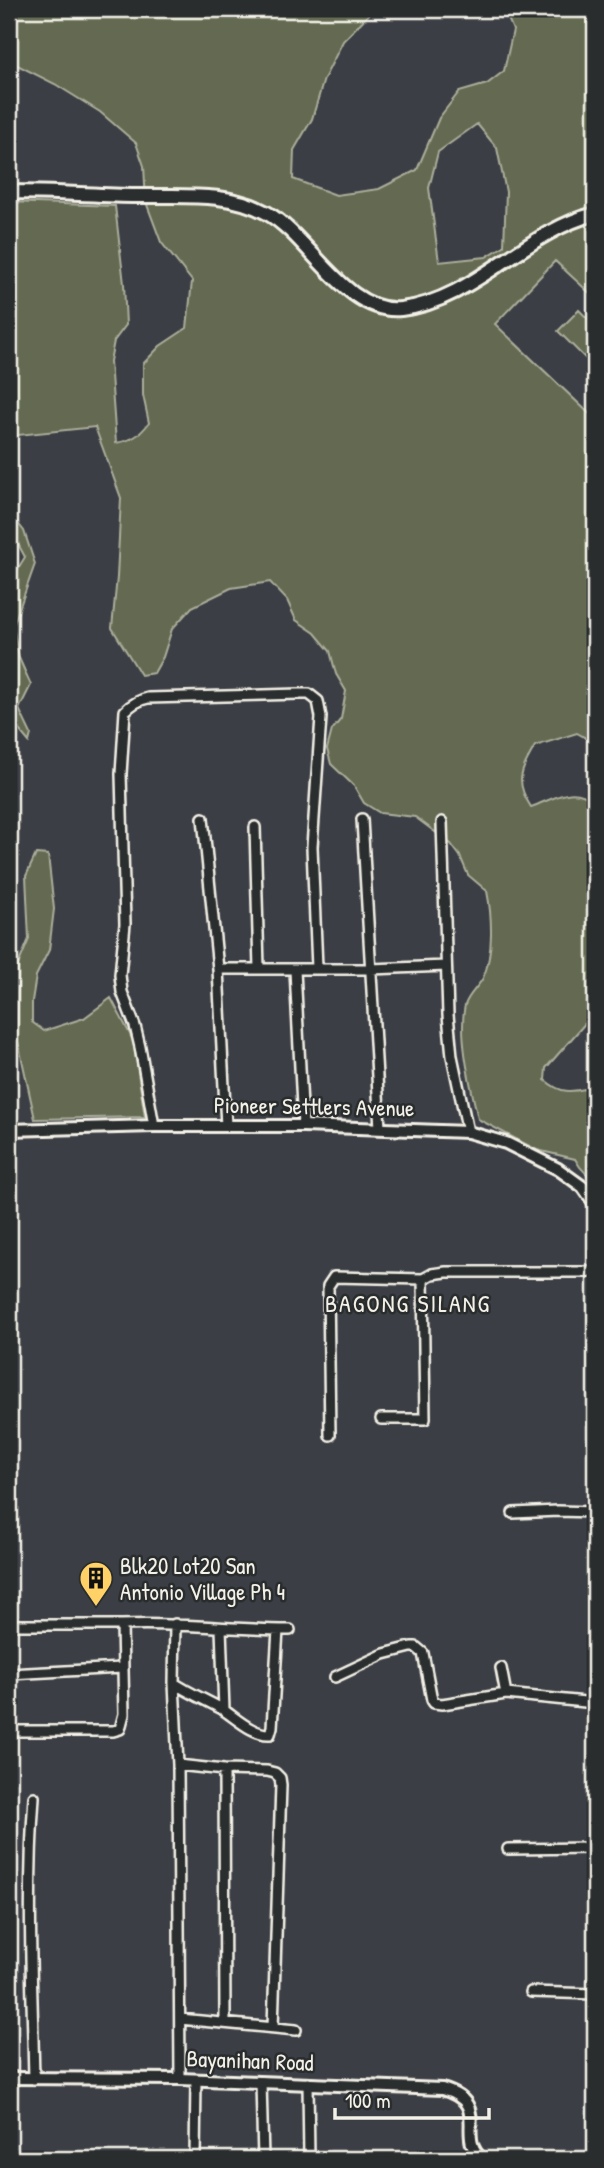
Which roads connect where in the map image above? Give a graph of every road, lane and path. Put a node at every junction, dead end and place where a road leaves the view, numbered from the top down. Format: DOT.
graph roads {
  1 [pos="9,192"];
  2 [pos="595,214"];
  3 [pos="203,818"];
  4 [pos="362,819"];
  5 [pos="442,822"];
  6 [pos="255,827"];
  7 [pos="446,966"];
  8 [pos="259,968"];
  9 [pos="317,968"];
  10 [pos="218,969"];
  11 [pos="372,969"];
  12 [pos="295,970"];
  13 [pos="154,1126"];
  14 [pos="226,1126"];
  15 [pos="303,1126"];
  16 [pos="380,1128"];
  17 [pos="9,1130"];
  18 [pos="468,1132"];
  19 [pos="595,1204"];
  20 [pos="595,1272"];
  21 [pos="423,1279"];
  22 [pos="381,1419"];
  23 [pos="331,1434"];
  24 [pos="595,1512"];
  25 [pos="513,1513"];
  26 [pos="175,1624"];
  27 [pos="9,1625"];
  28 [pos="122,1625"];
  29 [pos="221,1628"];
  30 [pos="290,1629"];
  31 [pos="278,1630"];
  32 [pos="122,1668"];
  33 [pos="501,1668"];
  34 [pos="9,1674"];
  35 [pos="335,1677"];
  36 [pos="174,1683"];
  37 [pos="506,1694"];
  38 [pos="595,1703"];
  39 [pos="224,1710"];
  40 [pos="9,1731"];
  41 [pos="178,1765"];
  42 [pos="224,1770"];
  43 [pos="34,1797"];
  44 [pos="595,1848"];
  45 [pos="508,1849"];
  46 [pos="531,1992"];
  47 [pos="595,1994"];
  48 [pos="180,2019"];
  49 [pos="225,2023"];
  50 [pos="273,2028"];
  51 [pos="296,2030"];
  52 [pos="9,2078"];
  53 [pos="34,2079"];
  54 [pos="180,2079"];
  55 [pos="196,2080"];
  56 [pos="261,2082"];
  57 [pos="308,2083"];
  58 [pos="195,2159"];
  59 [pos="263,2159"];
  60 [pos="309,2159"];
  61 [pos="482,2159"];
  1 -- 2 [label="main road"];
  3 -- 10 [label="street"];
  4 -- 11 [label="street"];
  5 -- 7 [label="street"];
  6 -- 8 [label="street"];
  7 -- 11 [label="street"];
  7 -- 18 [label="street"];
  8 -- 10 [label="street"];
  8 -- 12 [label="street"];
  9 -- 11 [label="street"];
  9 -- 12 [label="street"];
  9 -- 13 [label="street"];
  10 -- 14 [label="street"];
  11 -- 16 [label="street"];
  12 -- 15 [label="street"];
  13 -- 14 [label="street, Pioneer Settlers Avenue"];
  13 -- 17 [label="street, Pioneer Settlers Avenue"];
  14 -- 15 [label="street, Pioneer Settlers Avenue"];
  15 -- 16 [label="street, Pioneer Settlers Avenue"];
  16 -- 18 [label="street, Pioneer Settlers Avenue"];
  18 -- 19 [label="street, Pioneer Settlers Avenue"];
  20 -- 21 [label="street"];
  21 -- 22 [label="street"];
  21 -- 23 [label="street"];
  24 -- 25 [label="street"];
  26 -- 28 [label="street"];
  26 -- 29 [label="street"];
  26 -- 36 [label="street"];
  27 -- 28 [label="street"];
  28 -- 32 [label="street"];
  29 -- 31 [label="street"];
  29 -- 39 [label="street"];
  30 -- 31 [label="street"];
  31 -- 39 [label="street"];
  32 -- 34 [label="street"];
  32 -- 40 [label="street"];
  33 -- 37 [label="street"];
  35 -- 37 [label="street"];
  36 -- 39 [label="street"];
  36 -- 41 [label="street"];
  37 -- 38 [label="street"];
  41 -- 42 [label="street"];
  41 -- 48 [label="street"];
  42 -- 49 [label="street"];
  42 -- 50 [label="street"];
  43 -- 53 [label="street"];
  44 -- 45 [label="street"];
  46 -- 47 [label="street"];
  48 -- 49 [label="street"];
  48 -- 54 [label="street"];
  49 -- 50 [label="street"];
  50 -- 51 [label="street"];
  52 -- 53 [label="street, Bayanihan Road"];
  53 -- 54 [label="street, Bayanihan Road"];
  54 -- 55 [label="street, Bayanihan Road"];
  55 -- 56 [label="street, Bayanihan Road"];
  55 -- 58 [label="street"];
  56 -- 57 [label="street, Bayanihan Road"];
  56 -- 59 [label="street"];
  57 -- 60 [label="street"];
  57 -- 61 [label="street, Bayanihan Road"];
}
